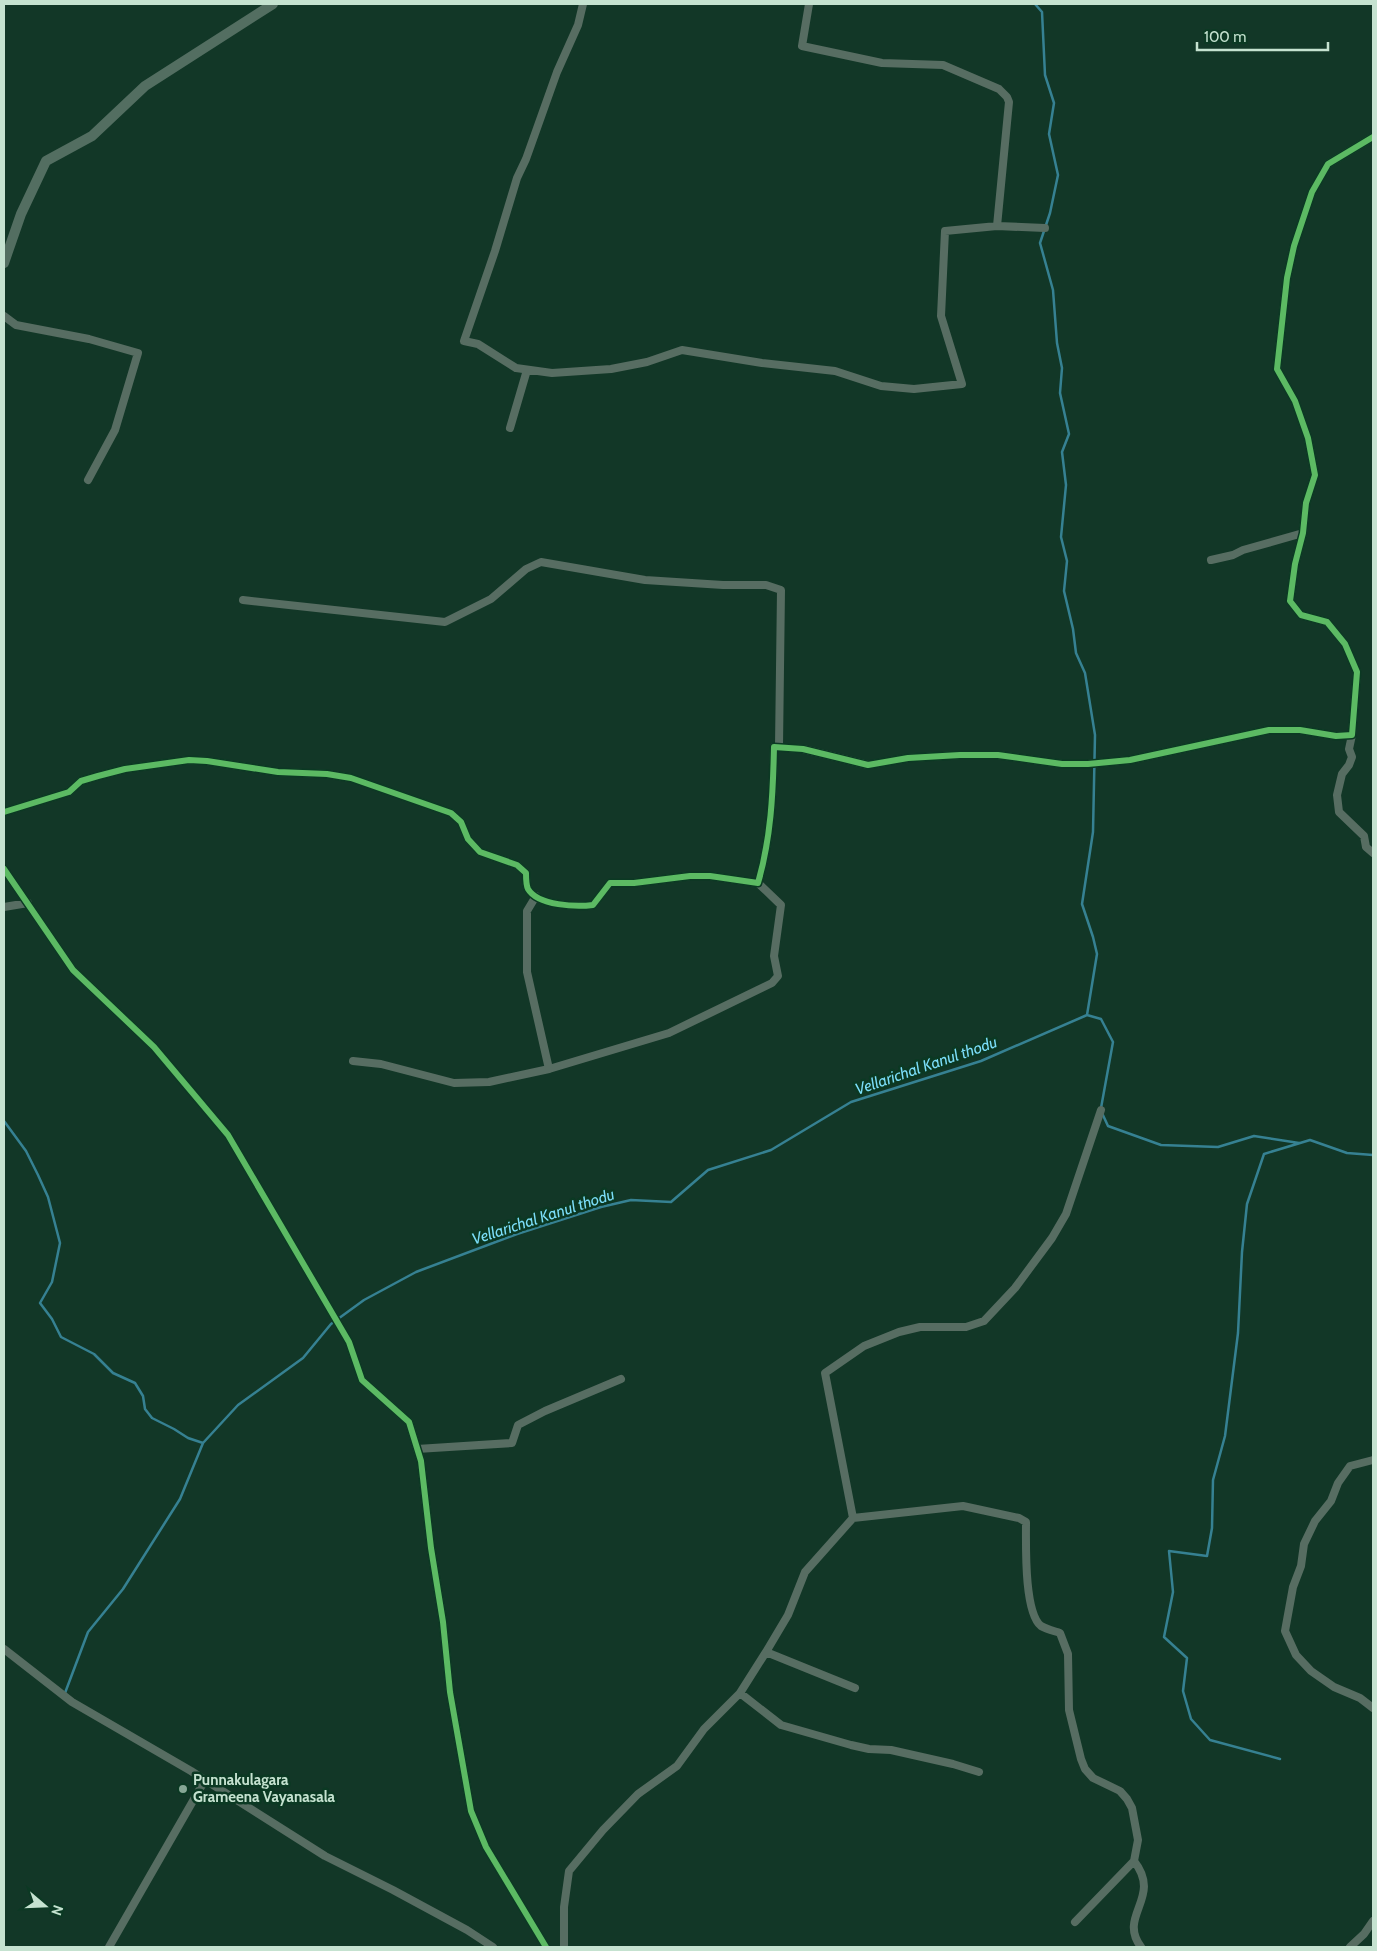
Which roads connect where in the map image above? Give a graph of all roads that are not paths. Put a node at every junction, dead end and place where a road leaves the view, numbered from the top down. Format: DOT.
graph roads {
  1 [pos="273,4"];
  2 [pos="583,4"];
  3 [pos="809,4"];
  4 [pos="1373,136"];
  5 [pos="997,226"];
  6 [pos="1045,228"];
  7 [pos="4,263"];
  8 [pos="4,316"];
  9 [pos="527,370"];
  10 [pos="510,428"];
  11 [pos="88,480"];
  12 [pos="1303,533"];
  13 [pos="1211,560"];
  14 [pos="243,600"];
  15 [pos="1352,735"];
  16 [pos="779,746"];
  17 [pos="4,812"];
  18 [pos="1373,853"];
  19 [pos="4,869"];
  20 [pos="758,884"];
  21 [pos="536,896"];
  22 [pos="28,903"];
  23 [pos="4,907"];
  24 [pos="353,1062"];
  25 [pos="549,1069"];
  26 [pos="1101,1110"];
  27 [pos="621,1379"];
  28 [pos="417,1450"];
  29 [pos="1373,1460"];
  30 [pos="854,1518"];
  31 [pos="4,1649"];
  32 [pos="766,1652"];
  33 [pos="855,1688"];
  34 [pos="740,1693"];
  35 [pos="1373,1708"];
  36 [pos="979,1772"];
  37 [pos="205,1780"];
  38 [pos="1134,1861"];
  39 [pos="1373,1921"];
  40 [pos="1075,1922"];
  41 [pos="109,1947"];
  42 [pos="493,1947"];
  43 [pos="546,1947"];
  44 [pos="564,1947"];
  45 [pos="1141,1947"];
  46 [pos="1350,1947"];
  1 -- 7 [label="main road"];
  2 -- 9 [label="street"];
  3 -- 5 [label="street"];
  4 -- 12 [label="street"];
  5 -- 6 [label="street"];
  5 -- 9 [label="street"];
  8 -- 11 [label="street"];
  9 -- 10 [label="street"];
  12 -- 13 [label="street"];
  12 -- 15 [label="street"];
  14 -- 16 [label="street"];
  15 -- 16 [label="street"];
  15 -- 18 [label="street"];
  16 -- 20 [label="street"];
  17 -- 21 [label="street"];
  19 -- 22 [label="street"];
  20 -- 21 [label="street"];
  20 -- 25 [label="street"];
  21 -- 25 [label="street"];
  22 -- 23 [label="street"];
  22 -- 28 [label="street"];
  24 -- 25 [label="street"];
  26 -- 30 [label="street"];
  27 -- 28 [label="street"];
  28 -- 43 [label="street"];
  29 -- 35 [label="street"];
  30 -- 32 [label="street"];
  30 -- 38 [label="street"];
  31 -- 37 [label="street"];
  32 -- 33 [label="street"];
  32 -- 34 [label="street"];
  34 -- 36 [label="street"];
  34 -- 44 [label="street"];
  37 -- 41 [label="street"];
  37 -- 42 [label="street"];
  38 -- 40 [label="street"];
  38 -- 45 [label="street"];
  39 -- 46 [label="street"];
}
